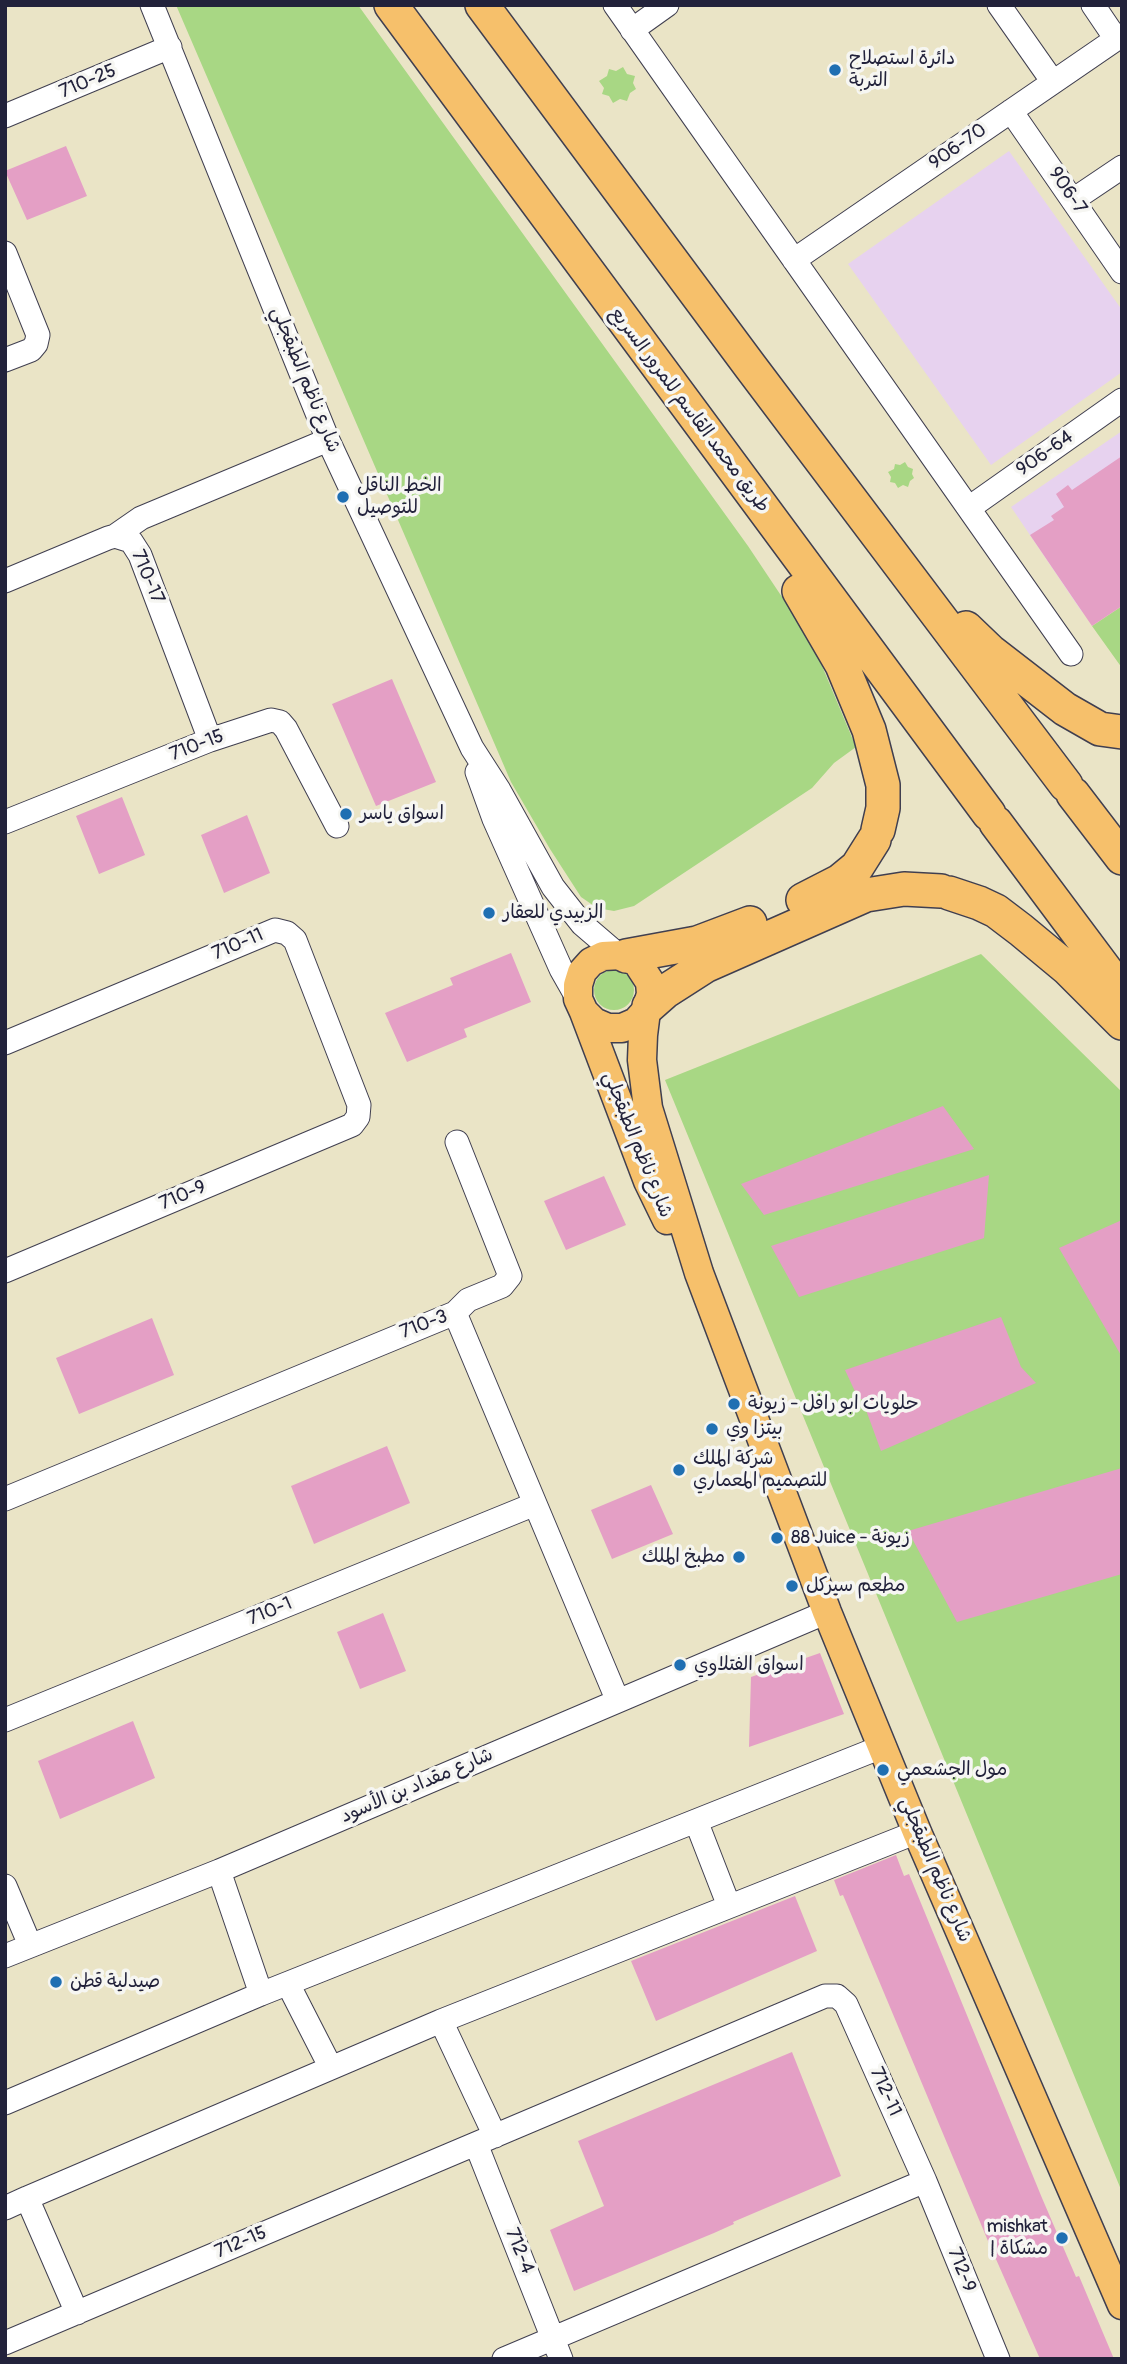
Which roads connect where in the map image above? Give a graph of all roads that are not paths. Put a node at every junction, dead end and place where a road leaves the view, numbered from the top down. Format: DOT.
graph roads {
  1 [pos="152,5"];
  2 [pos="391,5"];
  3 [pos="482,5"];
  4 [pos="615,5"];
  5 [pos="667,5"];
  6 [pos="999,5"];
  7 [pos="1093,5"];
  8 [pos="632,30"];
  9 [pos="1119,37"];
  10 [pos="170,47"];
  11 [pos="1053,82"];
  12 [pos="1011,111"];
  13 [pos="5,116"];
  14 [pos="1122,167"];
  15 [pos="1073,200"];
  16 [pos="5,253"];
  17 [pos="794,260"];
  18 [pos="1122,271"];
  19 [pos="5,360"];
  20 [pos="1122,400"];
  21 [pos="682,401"];
  22 [pos="328,440"];
  23 [pos="969,508"];
  24 [pos="877,535"];
  25 [pos="116,536"];
  26 [pos="5,581"];
  27 [pos="1071,654"];
  28 [pos="1122,733"];
  29 [pos="210,740"];
  30 [pos="472,748"];
  31 [pos="5,822"];
  32 [pos="337,826"];
  33 [pos="1122,858"];
  34 [pos="622,955"];
  35 [pos="1122,992"];
  36 [pos="581,1006"];
  37 [pos="647,1008"];
  38 [pos="1122,1023"];
  39 [pos="5,1043"];
  40 [pos="358,1117"];
  41 [pos="457,1142"];
  42 [pos="5,1270"];
  43 [pos="699,1273"];
  44 [pos="455,1313"];
  45 [pos="5,1499"];
  46 [pos="535,1504"];
  47 [pos="827,1612"];
  48 [pos="617,1699"];
  49 [pos="5,1720"];
  50 [pos="884,1746"];
  51 [pos="696,1821"];
  52 [pos="917,1832"];
  53 [pos="219,1871"];
  54 [pos="5,1886"];
  55 [pos="729,1906"];
  56 [pos="30,1945"];
  57 [pos="5,1956"];
  58 [pos="288,1984"];
  59 [pos="261,1994"];
  60 [pos="441,2021"];
  61 [pos="331,2068"];
  62 [pos="5,2103"];
  63 [pos="485,2140"];
  64 [pos="925,2181"];
  65 [pos="27,2198"];
  66 [pos="5,2208"];
  67 [pos="1122,2305"];
  68 [pos="77,2313"];
  69 [pos="552,2337"];
  70 [pos="5,2343"];
  71 [pos="504,2359"];
  72 [pos="561,2359"];
  73 [pos="998,2359"];
  1 -- 10 [label="street, شارع ناظم الطبقجلي"];
  2 -- 21 [label="highway, طريق محمد القاسم للمرور السريع"];
  3 -- 24 [label="highway"];
  4 -- 8 [label="street"];
  5 -- 8 [label="street"];
  6 -- 11 [label="street"];
  7 -- 9 [label="street"];
  8 -- 17 [label="street"];
  9 -- 11 [label="street, 906-70"];
  10 -- 13 [label="street, 710-25"];
  10 -- 22 [label="street, شارع ناظم الطبقجلي"];
  11 -- 12 [label="street, 906-70"];
  12 -- 15 [label="street, 906-7"];
  12 -- 17 [label="street, 906-70"];
  14 -- 15 [label="street"];
  15 -- 18 [label="street, 906-7"];
  16 -- 19 [label="street"];
  17 -- 23 [label="street"];
  20 -- 23 [label="street, 906-64"];
  21 -- 34 [label="highway"];
  21 -- 35 [label="highway, طريق محمد القاسم للمرور السريع"];
  22 -- 25 [label="street"];
  22 -- 30 [label="street, شارع ناظم الطبقجلي"];
  23 -- 27 [label="street"];
  24 -- 28 [label="highway"];
  24 -- 33 [label="highway"];
  25 -- 26 [label="street, 710-17"];
  25 -- 29 [label="street, 710-17"];
  29 -- 31 [label="street, 710-15"];
  29 -- 32 [label="street, 710-15"];
  30 -- 34 [label="street"];
  30 -- 36 [label="street"];
  34 -- 36 [label="main road"];
  34 -- 37 [label="main road"];
  36 -- 37 [label="main road"];
  36 -- 43 [label="main road, شارع ناظم الطبقجلي"];
  37 -- 38 [label="highway"];
  37 -- 43 [label="main road, شارع ناظم الطبقجلي"];
  39 -- 40 [label="street, 710-11"];
  40 -- 42 [label="street, 710-9"];
  41 -- 44 [label="street"];
  43 -- 47 [label="main road, شارع ناظم الطبقجلي"];
  44 -- 45 [label="street, 710-3"];
  44 -- 46 [label="street, 710-3"];
  46 -- 48 [label="street, 710-3"];
  46 -- 49 [label="street, 710-1"];
  47 -- 48 [label="street, شارع مقداد بن الأسود"];
  47 -- 50 [label="main road, شارع ناظم الطبقجلي"];
  48 -- 53 [label="street, شارع مقداد بن الأسود"];
  50 -- 51 [label="street"];
  50 -- 52 [label="main road, شارع ناظم الطبقجلي"];
  51 -- 55 [label="street"];
  51 -- 58 [label="street"];
  52 -- 55 [label="street"];
  52 -- 67 [label="main road, شارع ناظم الطبقجلي"];
  53 -- 56 [label="street, شارع مقداد بن الأسود"];
  53 -- 59 [label="street"];
  54 -- 56 [label="street"];
  55 -- 60 [label="street"];
  56 -- 57 [label="street, شارع مقداد بن الأسود"];
  58 -- 59 [label="street"];
  58 -- 61 [label="street"];
  59 -- 62 [label="street"];
  60 -- 61 [label="street"];
  60 -- 63 [label="street, 712-4"];
  61 -- 65 [label="street"];
  63 -- 64 [label="street, 712-11"];
  63 -- 68 [label="street, 712-15"];
  63 -- 69 [label="street, 712-4"];
  64 -- 69 [label="street"];
  64 -- 73 [label="street, 712-9"];
  65 -- 66 [label="street"];
  65 -- 68 [label="street"];
  68 -- 70 [label="street, 712-15"];
  69 -- 71 [label="street"];
  69 -- 72 [label="street, 712-4"];
}
